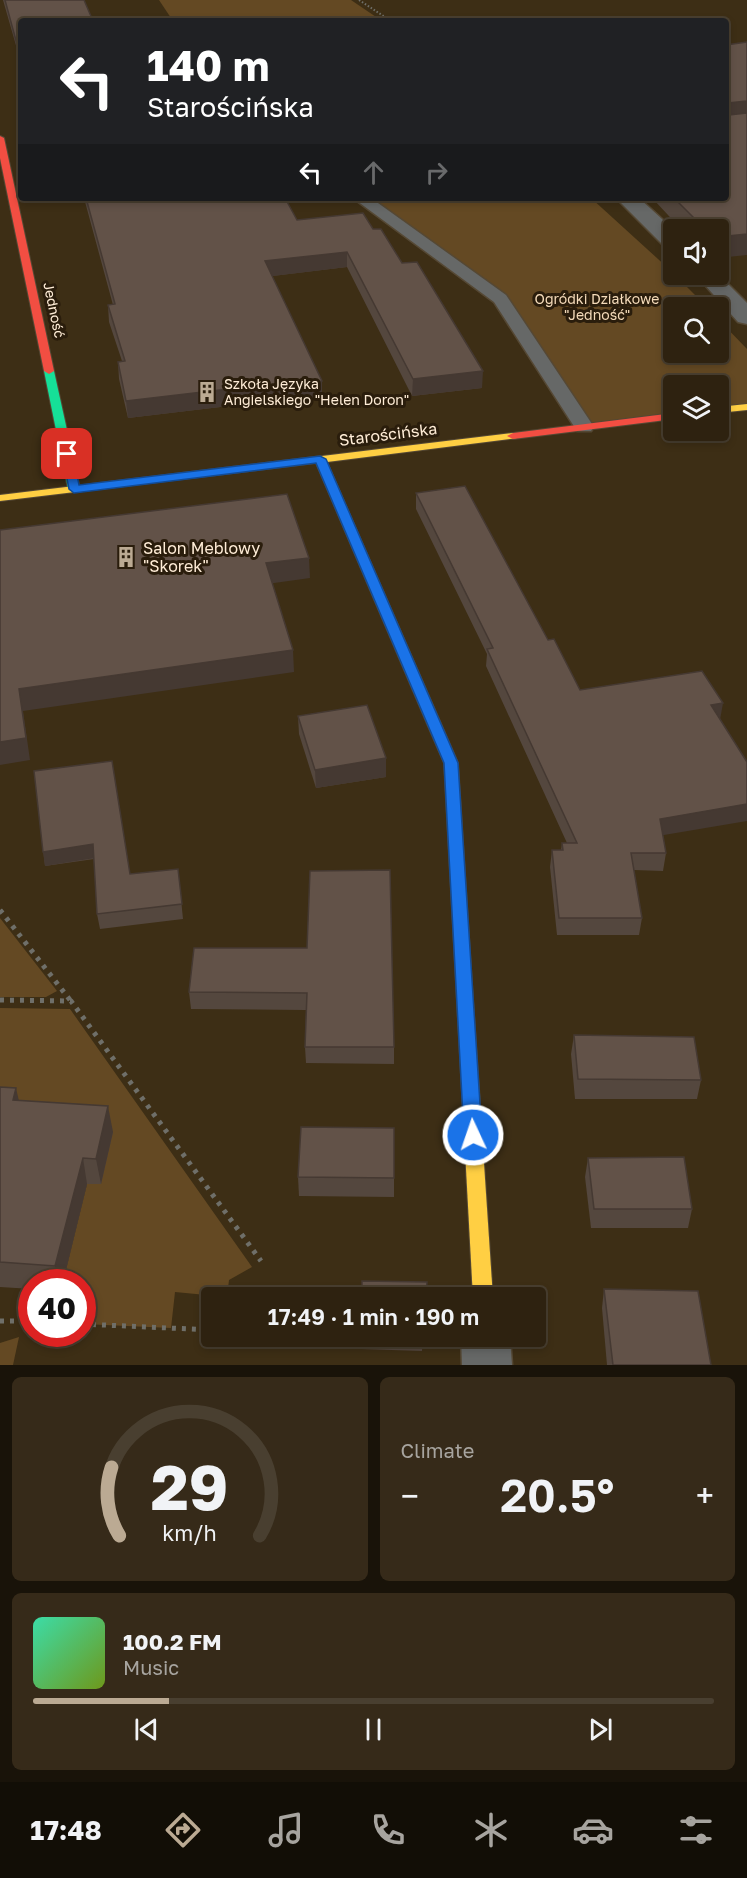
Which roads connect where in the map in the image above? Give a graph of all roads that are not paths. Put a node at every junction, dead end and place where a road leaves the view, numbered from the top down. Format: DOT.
graph roads {
  1 [pos="0,138"];
  2 [pos="17,191"];
  3 [pos="19,201"];
  4 [pos="365,201"];
  5 [pos="630,201"];
  6 [pos="663,232"];
  7 [pos="716,285"];
  8 [pos="747,317"];
  9 [pos="747,407"];
  10 [pos="729,409"];
  11 [pos="663,417"];
  12 [pos="584,427"];
  13 [pos="320,459"];
  14 [pos="74,489"];
  15 [pos="0,498"];
  16 [pos="482,1287"];
  17 [pos="486,1347"];
  18 [pos="487,1365"];
  1 -- 2 [label="street, Jedność"];
  3 -- 14 [label="street, Jedność"];
  4 -- 12 [label="lane"];
  5 -- 6 [label="street"];
  7 -- 8 [label="street"];
  9 -- 10 [label="street"];
  11 -- 12 [label="street, Starościńska"];
  12 -- 13 [label="street, Starościńska"];
  13 -- 14 [label="street, Starościńska"];
  13 -- 16 [label="street"];
  14 -- 15 [label="street, Starościńska"];
  17 -- 18 [label="street"];
}
